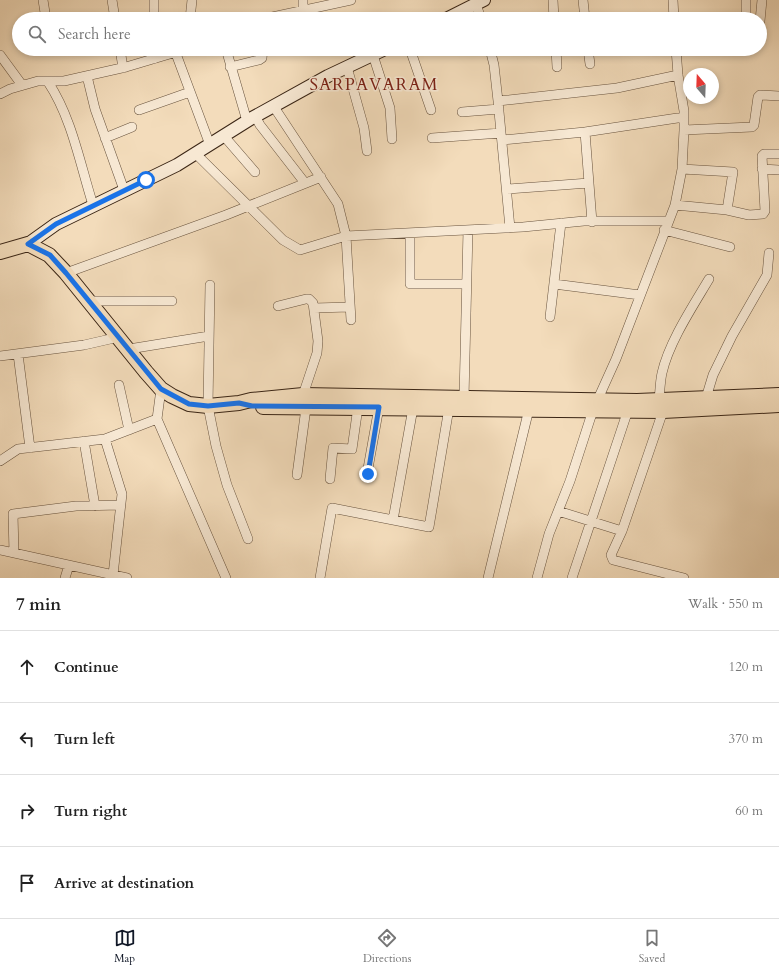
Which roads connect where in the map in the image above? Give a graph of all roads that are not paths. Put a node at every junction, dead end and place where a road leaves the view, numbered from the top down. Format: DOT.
graph roads {
  1 [pos="43,0"];
  2 [pos="112,0"];
  3 [pos="154,0"];
  4 [pos="192,0"];
  5 [pos="303,0"];
  6 [pos="351,0"];
  7 [pos="553,0"];
  8 [pos="583,0"];
  9 [pos="673,0"];
  10 [pos="746,0"];
  11 [pos="762,0"];
  12 [pos="480,2"];
  13 [pos="303,11"];
  14 [pos="45,12"];
  15 [pos="114,12"];
  16 [pos="154,12"];
  17 [pos="191,12"];
  18 [pos="298,12"];
  19 [pos="460,12"];
  20 [pos="554,12"];
  21 [pos="584,12"];
  22 [pos="674,12"];
  23 [pos="746,12"];
  24 [pos="761,12"];
  25 [pos="0,55"];
  26 [pos="121,56"];
  27 [pos="161,56"];
  28 [pos="178,56"];
  29 [pos="228,56"];
  30 [pos="262,56"];
  31 [pos="371,56"];
  32 [pos="373,56"];
  33 [pos="412,56"];
  34 [pos="492,56"];
  35 [pos="556,56"];
  36 [pos="589,56"];
  37 [pos="677,56"];
  38 [pos="154,59"];
  39 [pos="590,64"];
  40 [pos="230,67"];
  41 [pos="347,67"];
  42 [pos="557,67"];
  43 [pos="123,68"];
  44 [pos="678,75"];
  45 [pos="87,76"];
  46 [pos="48,82"];
  47 [pos="22,85"];
  48 [pos="190,92"];
  49 [pos="0,94"];
  50 [pos="779,96"];
  51 [pos="498,105"];
  52 [pos="274,107"];
  53 [pos="139,110"];
  54 [pos="431,110"];
  55 [pos="462,112"];
  56 [pos="684,117"];
  57 [pos="251,118"];
  58 [pos="132,128"];
  59 [pos="684,130"];
  60 [pos="585,132"];
  61 [pos="223,135"];
  62 [pos="502,137"];
  63 [pos="105,138"];
  64 [pos="392,138"];
  65 [pos="432,138"];
  66 [pos="210,144"];
  67 [pos="367,151"];
  68 [pos="196,154"];
  69 [pos="779,154"];
  70 [pos="682,169"];
  71 [pos="762,169"];
  72 [pos="779,170"];
  73 [pos="256,172"];
  74 [pos="321,177"];
  75 [pos="305,183"];
  76 [pos="589,183"];
  77 [pos="506,189"];
  78 [pos="124,190"];
  79 [pos="93,205"];
  80 [pos="675,205"];
  81 [pos="248,206"];
  82 [pos="727,210"];
  83 [pos="668,221"];
  84 [pos="592,222"];
  85 [pos="561,223"];
  86 [pos="510,228"];
  87 [pos="468,230"];
  88 [pos="664,230"];
  89 [pos="410,233"];
  90 [pos="346,236"];
  91 [pos="28,244"];
  92 [pos="730,247"];
  93 [pos="0,252"];
  94 [pos="769,253"];
  95 [pos="66,273"];
  96 [pos="709,279"];
  97 [pos="466,284"];
  98 [pos="554,284"];
  99 [pos="210,285"];
  100 [pos="640,295"];
  101 [pos="89,301"];
  102 [pos="172,301"];
  103 [pos="278,306"];
  104 [pos="350,307"];
  105 [pos="314,308"];
  106 [pos="550,317"];
  107 [pos="351,320"];
  108 [pos="209,336"];
  109 [pos="120,337"];
  110 [pos="129,349"];
  111 [pos="18,354"];
  112 [pos="0,356"];
  113 [pos="119,385"];
  114 [pos="161,389"];
  115 [pos="779,395"];
  116 [pos="464,398"];
  117 [pos="706,398"];
  118 [pos="304,401"];
  119 [pos="595,404"];
  120 [pos="208,406"];
  121 [pos="661,406"];
  122 [pos="779,406"];
  123 [pos="358,407"];
  124 [pos="379,407"];
  125 [pos="413,408"];
  126 [pos="449,408"];
  127 [pos="528,409"];
  128 [pos="628,410"];
  129 [pos="157,419"];
  130 [pos="129,430"];
  131 [pos="105,439"];
  132 [pos="84,441"];
  133 [pos="30,448"];
  134 [pos="0,461"];
  135 [pos="368,474"];
  136 [pos="298,475"];
  137 [pos="330,479"];
  138 [pos="120,505"];
  139 [pos="95,506"];
  140 [pos="558,511"];
  141 [pos="393,520"];
  142 [pos="590,521"];
  143 [pos="622,531"];
  144 [pos="248,539"];
  145 [pos="0,550"];
  146 [pos="14,553"];
  147 [pos="69,565"];
  148 [pos="113,575"];
  149 [pos="65,578"];
  150 [pos="127,578"];
  151 [pos="226,578"];
  152 [pos="320,578"];
  153 [pos="488,578"];
  154 [pos="537,578"];
  155 [pos="572,578"];
  156 [pos="684,578"];
  1 -- 14 [label="street"];
  2 -- 15 [label="street"];
  3 -- 16 [label="street"];
  4 -- 17 [label="street"];
  5 -- 13 [label="street"];
  6 -- 13 [label="street"];
  7 -- 20 [label="street"];
  8 -- 21 [label="street"];
  9 -- 22 [label="street"];
  10 -- 23 [label="street"];
  11 -- 24 [label="street"];
  12 -- 19 [label="main road"];
  13 -- 18 [label="street"];
  25 -- 47 [label="street"];
  26 -- 43 [label="street"];
  27 -- 38 [label="street"];
  28 -- 48 [label="street"];
  29 -- 40 [label="street"];
  30 -- 40 [label="street"];
  31 -- 41 [label="main road"];
  32 -- 64 [label="street"];
  33 -- 54 [label="street"];
  34 -- 51 [label="street"];
  35 -- 42 [label="street"];
  36 -- 39 [label="street"];
  37 -- 44 [label="street"];
  38 -- 43 [label="street"];
  40 -- 57 [label="street"];
  41 -- 52 [label="main road"];
  41 -- 67 [label="street"];
  43 -- 45 [label="street"];
  44 -- 51 [label="street"];
  44 -- 56 [label="street"];
  45 -- 46 [label="street"];
  45 -- 63 [label="street"];
  46 -- 47 [label="street"];
  46 -- 79 [label="street"];
  47 -- 49 [label="street"];
  48 -- 53 [label="street"];
  48 -- 66 [label="street"];
  50 -- 59 [label="street"];
  51 -- 55 [label="street"];
  51 -- 62 [label="street"];
  52 -- 57 [label="main road"];
  52 -- 74 [label="street"];
  56 -- 59 [label="street"];
  56 -- 60 [label="street"];
  57 -- 61 [label="main road"];
  57 -- 75 [label="street"];
  58 -- 63 [label="street"];
  59 -- 70 [label="street"];
  60 -- 62 [label="street"];
  60 -- 76 [label="street"];
  61 -- 66 [label="main road"];
  61 -- 73 [label="street"];
  62 -- 65 [label="street"];
  62 -- 77 [label="street"];
  63 -- 78 [label="street"];
  66 -- 68 [label="main road"];
  68 -- 78 [label="main road"];
  68 -- 81 [label="street"];
  69 -- 71 [label="street"];
  70 -- 80 [label="street"];
  70 -- 82 [label="street"];
  71 -- 72 [label="street"];
  71 -- 82 [label="street"];
  74 -- 75 [label="street"];
  74 -- 90 [label="street"];
  75 -- 81 [label="street"];
  76 -- 77 [label="street"];
  76 -- 84 [label="street"];
  77 -- 86 [label="street"];
  78 -- 79 [label="main road"];
  79 -- 91 [label="main road"];
  80 -- 82 [label="street"];
  80 -- 83 [label="street"];
  81 -- 90 [label="street"];
  81 -- 95 [label="street"];
  83 -- 84 [label="street"];
  83 -- 88 [label="street"];
  84 -- 85 [label="street"];
  85 -- 86 [label="street"];
  85 -- 98 [label="street"];
  86 -- 87 [label="street"];
  87 -- 89 [label="street"];
  87 -- 97 [label="street"];
  88 -- 92 [label="street"];
  88 -- 100 [label="street"];
  89 -- 90 [label="street"];
  89 -- 97 [label="street"];
  90 -- 104 [label="street"];
  91 -- 93 [label="main road"];
  91 -- 95 [label="main road"];
  94 -- 117 [label="street"];
  95 -- 101 [label="main road"];
  96 -- 121 [label="street"];
  97 -- 116 [label="street"];
  98 -- 100 [label="street"];
  98 -- 106 [label="street"];
  99 -- 108 [label="street"];
  100 -- 119 [label="street"];
  101 -- 102 [label="street"];
  101 -- 109 [label="main road"];
  103 -- 105 [label="street"];
  104 -- 105 [label="street"];
  104 -- 107 [label="street"];
  105 -- 118 [label="street"];
  108 -- 110 [label="street"];
  108 -- 120 [label="street"];
  109 -- 110 [label="main road"];
  109 -- 111 [label="street"];
  110 -- 114 [label="main road"];
  111 -- 112 [label="street"];
  111 -- 133 [label="street"];
  113 -- 130 [label="street"];
  114 -- 120 [label="main road"];
  114 -- 129 [label="street"];
  115 -- 117 [label="main road"];
  116 -- 118 [label="main road"];
  116 -- 119 [label="main road"];
  117 -- 121 [label="main road"];
  118 -- 120 [label="main road"];
  118 -- 123 [label="main road"];
  118 -- 136 [label="street"];
  119 -- 121 [label="main road"];
  119 -- 127 [label="main road"];
  119 -- 128 [label="main road"];
  119 -- 140 [label="street"];
  120 -- 144 [label="street"];
  121 -- 122 [label="main road"];
  121 -- 128 [label="main road"];
  121 -- 143 [label="street"];
  123 -- 124 [label="main road"];
  123 -- 137 [label="street"];
  124 -- 125 [label="main road"];
  124 -- 135 [label="street"];
  125 -- 126 [label="main road"];
  125 -- 141 [label="street"];
  126 -- 127 [label="main road"];
  126 -- 141 [label="street"];
  127 -- 153 [label="street"];
  128 -- 142 [label="street"];
  129 -- 130 [label="street"];
  129 -- 151 [label="street"];
  130 -- 131 [label="street"];
  131 -- 132 [label="street"];
  131 -- 138 [label="street"];
  132 -- 133 [label="street"];
  132 -- 139 [label="street"];
  133 -- 134 [label="street"];
  138 -- 139 [label="street"];
  138 -- 148 [label="street"];
  139 -- 146 [label="street"];
  140 -- 142 [label="street"];
  140 -- 154 [label="street"];
  141 -- 152 [label="street"];
  142 -- 143 [label="street"];
  142 -- 155 [label="street"];
  143 -- 156 [label="street"];
  145 -- 146 [label="street"];
  146 -- 147 [label="street"];
  147 -- 148 [label="street"];
  147 -- 149 [label="street"];
  148 -- 150 [label="street"];
}
